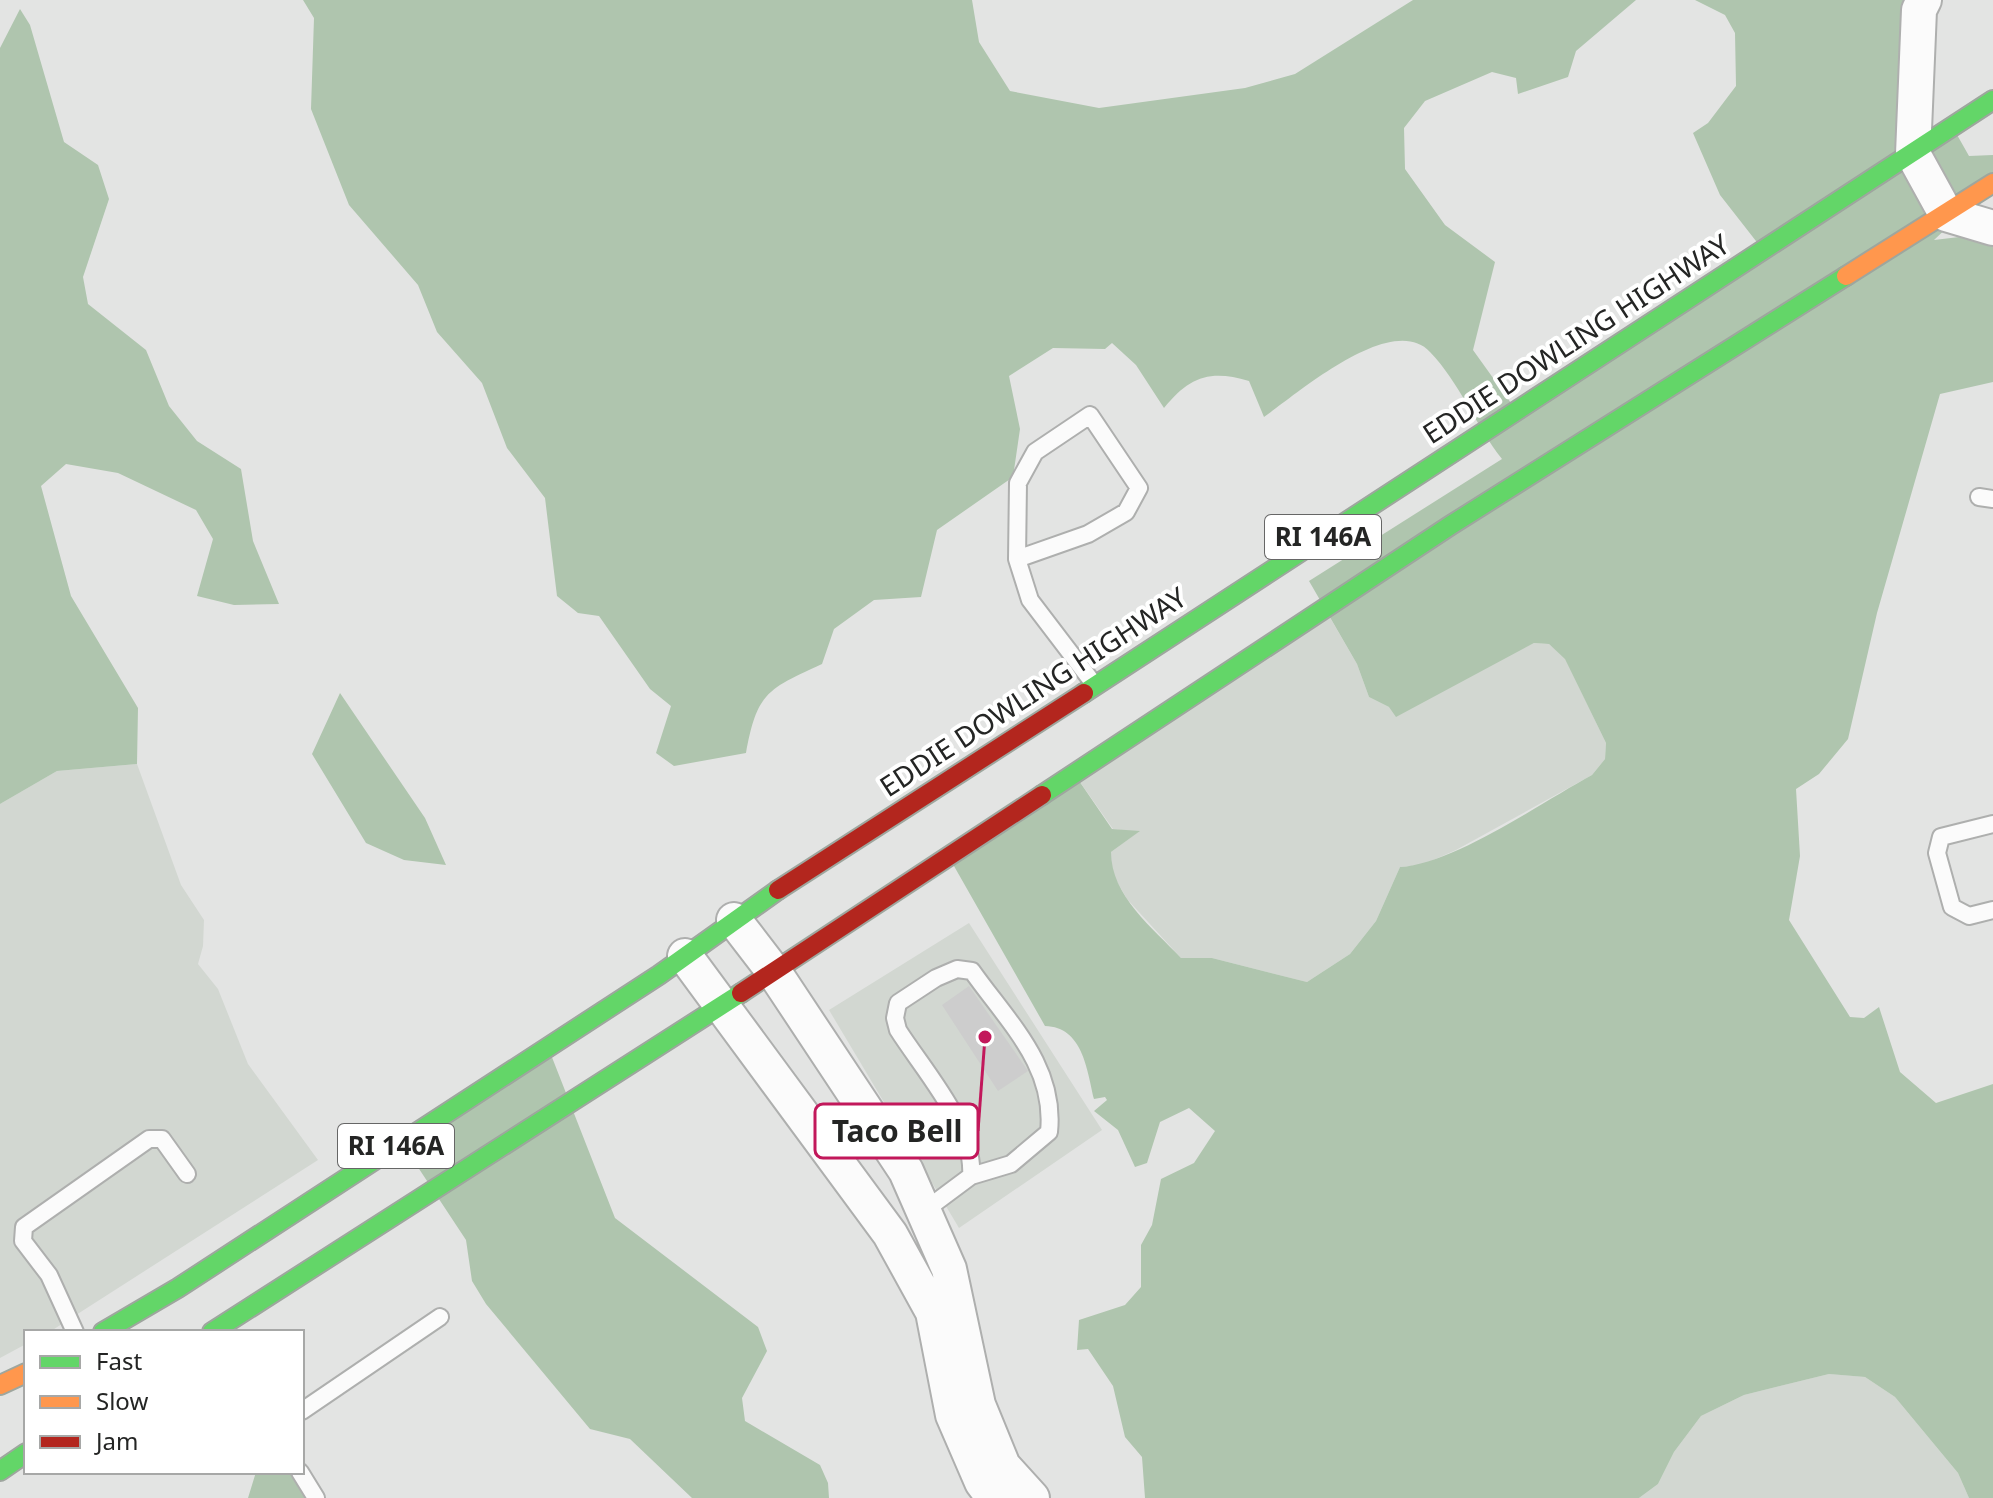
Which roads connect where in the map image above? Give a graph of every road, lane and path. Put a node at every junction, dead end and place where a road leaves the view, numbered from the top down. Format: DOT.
graph roads {
  1 [pos="1924,0"];
  2 [pos="1993,100"];
  3 [pos="1913,154"];
  4 [pos="1993,183"];
  5 [pos="1946,214"];
  6 [pos="1993,228"];
  7 [pos="1017,559"];
  8 [pos="1095,685"];
  9 [pos="1993,824"];
  10 [pos="1993,910"];
  11 [pos="734,920"];
  12 [pos="685,956"];
  13 [pos="774,972"];
  14 [pos="723,1002"];
  15 [pos="187,1174"];
  16 [pos="971,1176"];
  17 [pos="924,1211"];
  18 [pos="890,1234"];
  19 [pos="440,1317"];
  20 [pos="231,1327"];
  21 [pos="74,1330"];
  22 [pos="106,1330"];
  23 [pos="24,1374"];
  24 [pos="0,1385"];
  25 [pos="304,1410"];
  26 [pos="24,1454"];
  27 [pos="0,1471"];
  28 [pos="301,1474"];
  29 [pos="316,1498"];
  30 [pos="994,1498"];
  31 [pos="1032,1498"];
  1 -- 3 [label="street"];
  2 -- 3 [label="main road, EDDIE DOWLING HIGHWAY / RI 146A"];
  3 -- 5 [label="street"];
  3 -- 8 [label="main road, EDDIE DOWLING HIGHWAY / RI 146A"];
  4 -- 5 [label="main road, RI 146A"];
  5 -- 6 [label="street"];
  5 -- 13 [label="main road, RI 146A"];
  7 -- 7 [label="lane"];
  7 -- 8 [label="lane"];
  8 -- 11 [label="main road, EDDIE DOWLING HIGHWAY / RI 146A"];
  9 -- 10 [label="lane"];
  11 -- 12 [label="main road, EDDIE DOWLING HIGHWAY / RI 146A"];
  11 -- 13 [label="street"];
  12 -- 14 [label="street"];
  12 -- 22 [label="main road, EDDIE DOWLING HIGHWAY / RI 146A"];
  13 -- 14 [label="main road, RI 146A"];
  13 -- 17 [label="street"];
  14 -- 18 [label="street"];
  14 -- 20 [label="main road, RI 146A"];
  15 -- 21 [label="lane"];
  16 -- 16 [label="lane"];
  16 -- 17 [label="lane"];
  17 -- 18 [label="street"];
  17 -- 31 [label="street"];
  18 -- 30 [label="street"];
  19 -- 25 [label="lane"];
  23 -- 24 [label="main road"];
  26 -- 27 [label="main road"];
  28 -- 29 [label="lane"];
}
